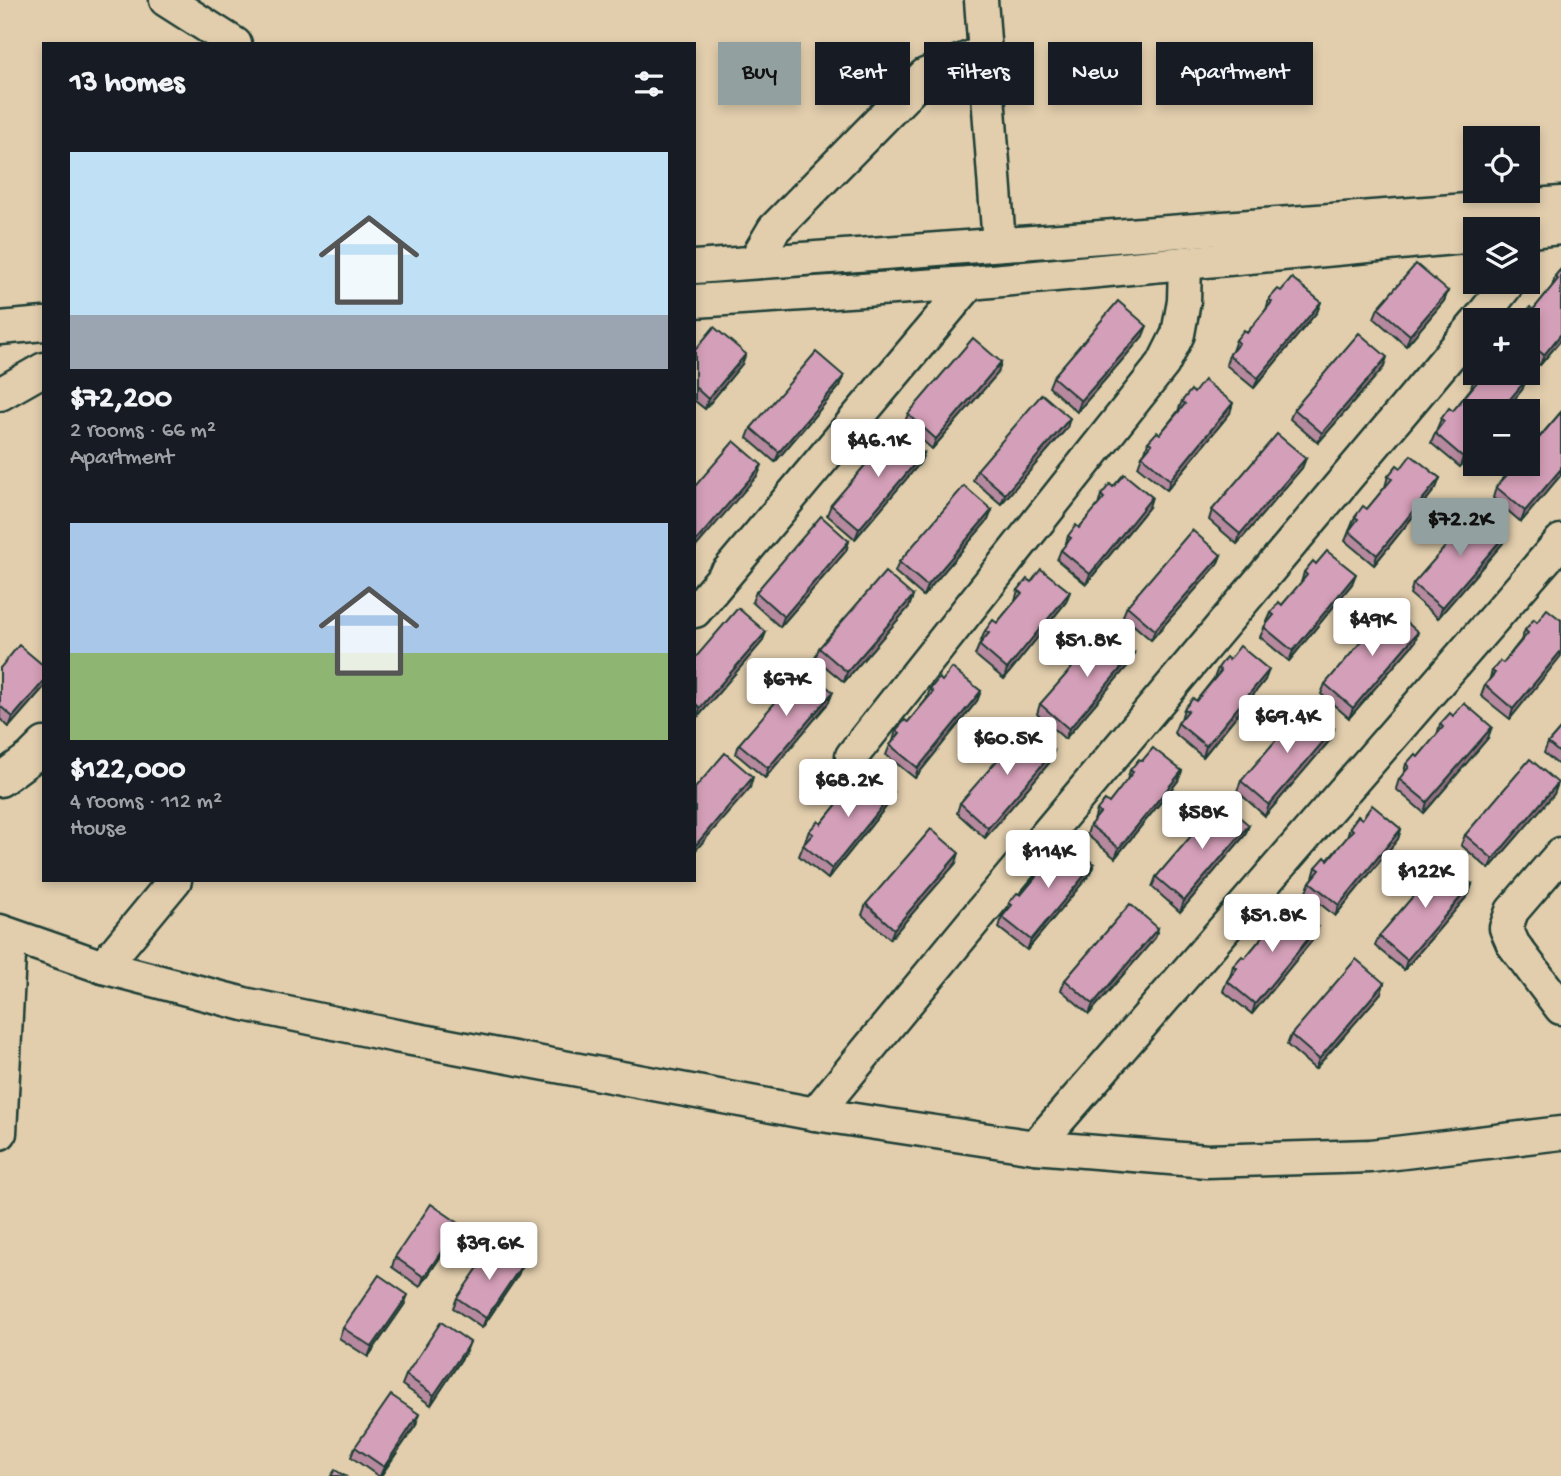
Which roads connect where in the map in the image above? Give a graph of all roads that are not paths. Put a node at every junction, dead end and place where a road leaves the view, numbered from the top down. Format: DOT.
graph roads {
  1 [pos="166,0"];
  2 [pos="981,0"];
  3 [pos="232,42"];
  4 [pos="984,42"];
  5 [pos="924,76"];
  6 [pos="989,105"];
  7 [pos="1561,203"];
  8 [pos="1463,237"];
  9 [pos="999,244"];
  10 [pos="755,261"];
  11 [pos="1185,262"];
  12 [pos="696,267"];
  13 [pos="970,283"];
  14 [pos="1500,294"];
  15 [pos="698,304"];
  16 [pos="1488,308"];
  17 [pos="42,324"];
  18 [pos="0,328"];
  19 [pos="1463,339"];
  20 [pos="42,370"];
  21 [pos="0,394"];
  22 [pos="1561,541"];
  23 [pos="696,610"];
  24 [pos="42,746"];
  25 [pos="852,756"];
  26 [pos="0,780"];
  27 [pos="1561,855"];
  28 [pos="173,882"];
  29 [pos="5,933"];
  30 [pos="103,967"];
  31 [pos="1561,1008"];
  32 [pos="815,1114"];
  33 [pos="0,1133"];
  34 [pos="1561,1133"];
  35 [pos="1035,1147"];
  1 -- 3 [label="street"];
  2 -- 4 [label="street"];
  5 -- 10 [label="street"];
  6 -- 9 [label="street"];
  7 -- 9 [label="street"];
  8 -- 11 [label="street"];
  9 -- 10 [label="street"];
  10 -- 12 [label="street"];
  11 -- 13 [label="street"];
  11 -- 25 [label="street"];
  13 -- 15 [label="street"];
  13 -- 23 [label="street"];
  14 -- 16 [label="street"];
  17 -- 18 [label="street"];
  19 -- 32 [label="street"];
  20 -- 21 [label="street"];
  22 -- 35 [label="street"];
  24 -- 26 [label="street"];
  27 -- 31 [label="street"];
  28 -- 30 [label="street"];
  29 -- 30 [label="street"];
  29 -- 33 [label="street"];
  30 -- 32 [label="street"];
  32 -- 35 [label="street"];
  34 -- 35 [label="street"];
}
